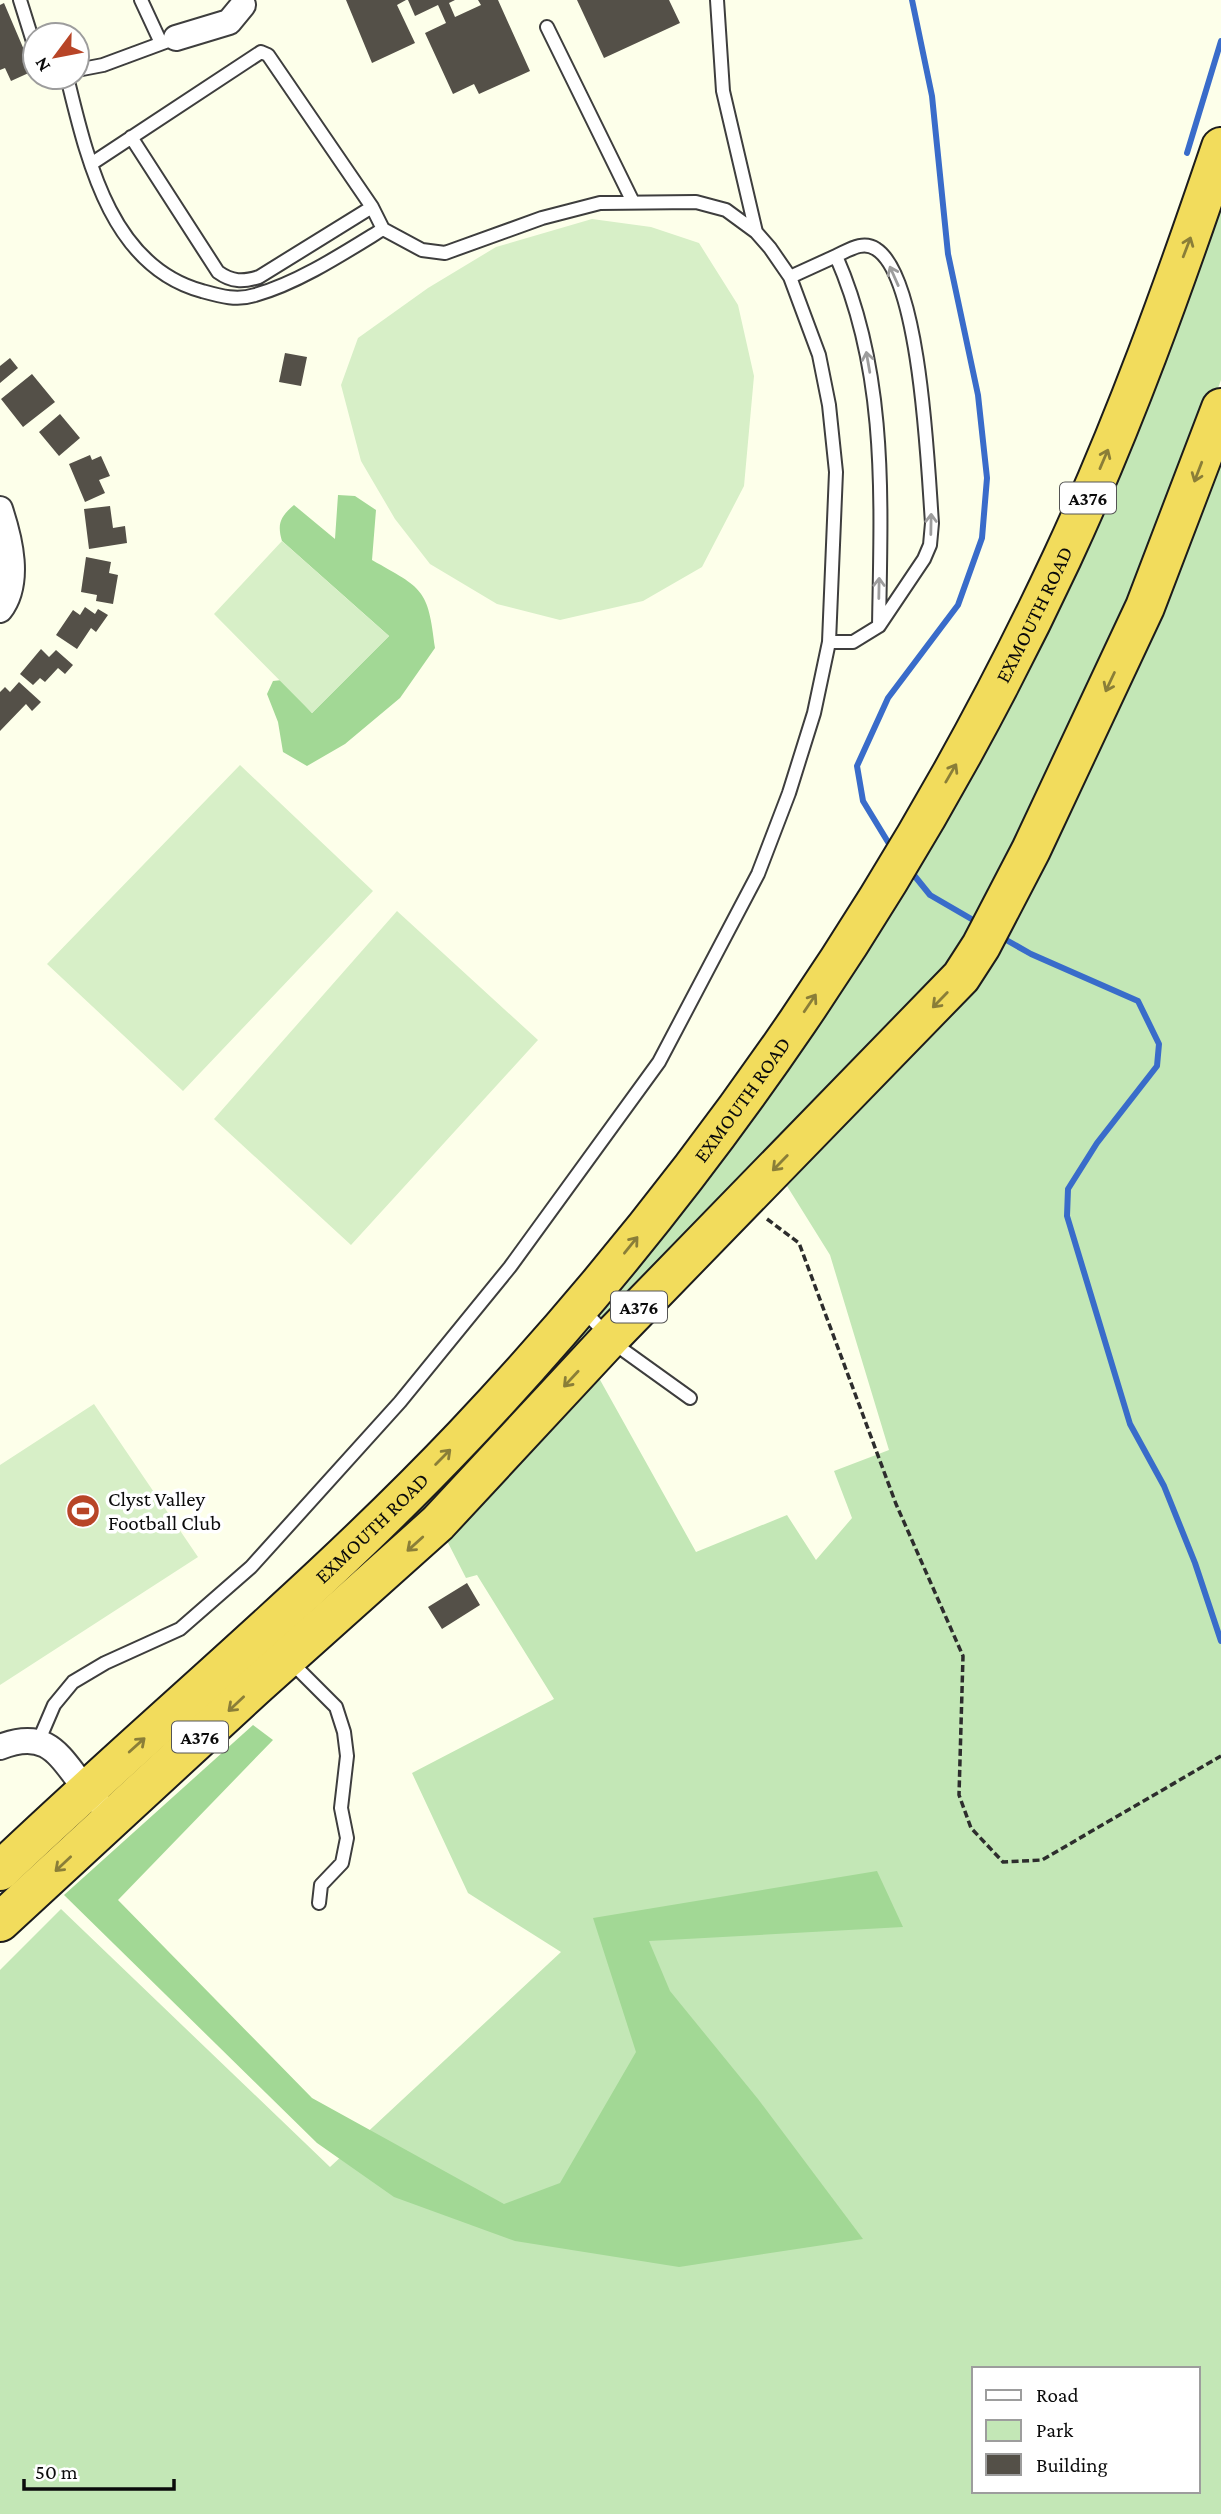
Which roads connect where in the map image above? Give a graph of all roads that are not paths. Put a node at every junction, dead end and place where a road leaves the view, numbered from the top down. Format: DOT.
graph roads {
  1 [pos="20,0"];
  2 [pos="141,0"];
  3 [pos="717,0"];
  4 [pos="248,2"];
  5 [pos="27,21"];
  6 [pos="547,27"];
  7 [pos="169,40"];
  8 [pos="91,67"];
  9 [pos="71,91"];
  10 [pos="131,137"];
  11 [pos="1220,152"];
  12 [pos="90,164"];
  13 [pos="633,202"];
  14 [pos="372,208"];
  15 [pos="383,229"];
  16 [pos="756,232"];
  17 [pos="836,256"];
  18 [pos="790,278"];
  19 [pos="1221,408"];
  20 [pos="0,509"];
  21 [pos="0,610"];
  22 [pos="879,626"];
  23 [pos="829,642"];
  24 [pos="580,1308"];
  25 [pos="610,1338"];
  26 [pos="690,1398"];
  27 [pos="287,1658"];
  28 [pos="39,1740"];
  29 [pos="0,1746"];
  30 [pos="86,1791"];
  31 [pos="113,1818"];
  32 [pos="0,1871"];
  33 [pos="319,1903"];
  34 [pos="0,1922"];
  1 -- 5 [label="lane"];
  2 -- 7 [label="lane"];
  3 -- 16 [label="lane"];
  4 -- 7 [label="street"];
  6 -- 13 [label="lane"];
  7 -- 8 [label="lane"];
  9 -- 12 [label="lane"];
  10 -- 12 [label="lane"];
  10 -- 14 [label="lane"];
  10 -- 14 [label="lane"];
  24 -- 11 [label="highway, EXMOUTH ROAD / A376, one-way"];
  12 -- 15 [label="lane"];
  13 -- 15 [label="lane"];
  13 -- 16 [label="lane"];
  14 -- 15 [label="lane"];
  16 -- 18 [label="lane"];
  17 -- 18 [label="lane"];
  22 -- 17 [label="lane, one-way"];
  22 -- 17 [label="lane, one-way"];
  18 -- 23 [label="lane"];
  19 -- 25 [label="highway, EXMOUTH ROAD / A376, one-way"];
  20 -- 21 [label="street"];
  22 -- 23 [label="lane"];
  23 -- 28 [label="lane"];
  24 -- 25 [label="lane"];
  30 -- 24 [label="highway, EXMOUTH ROAD / A376, one-way"];
  25 -- 26 [label="lane"];
  25 -- 27 [label="highway, EXMOUTH ROAD / A376, one-way"];
  27 -- 31 [label="highway, EXMOUTH ROAD / A376, one-way"];
  27 -- 33 [label="lane"];
  28 -- 29 [label="street"];
  28 -- 30 [label="street"];
  30 -- 31 [label="street"];
  30 -- 32 [label="highway, EXMOUTH ROAD / A376"];
  31 -- 34 [label="highway, EXMOUTH ROAD / A376, one-way"];
}
